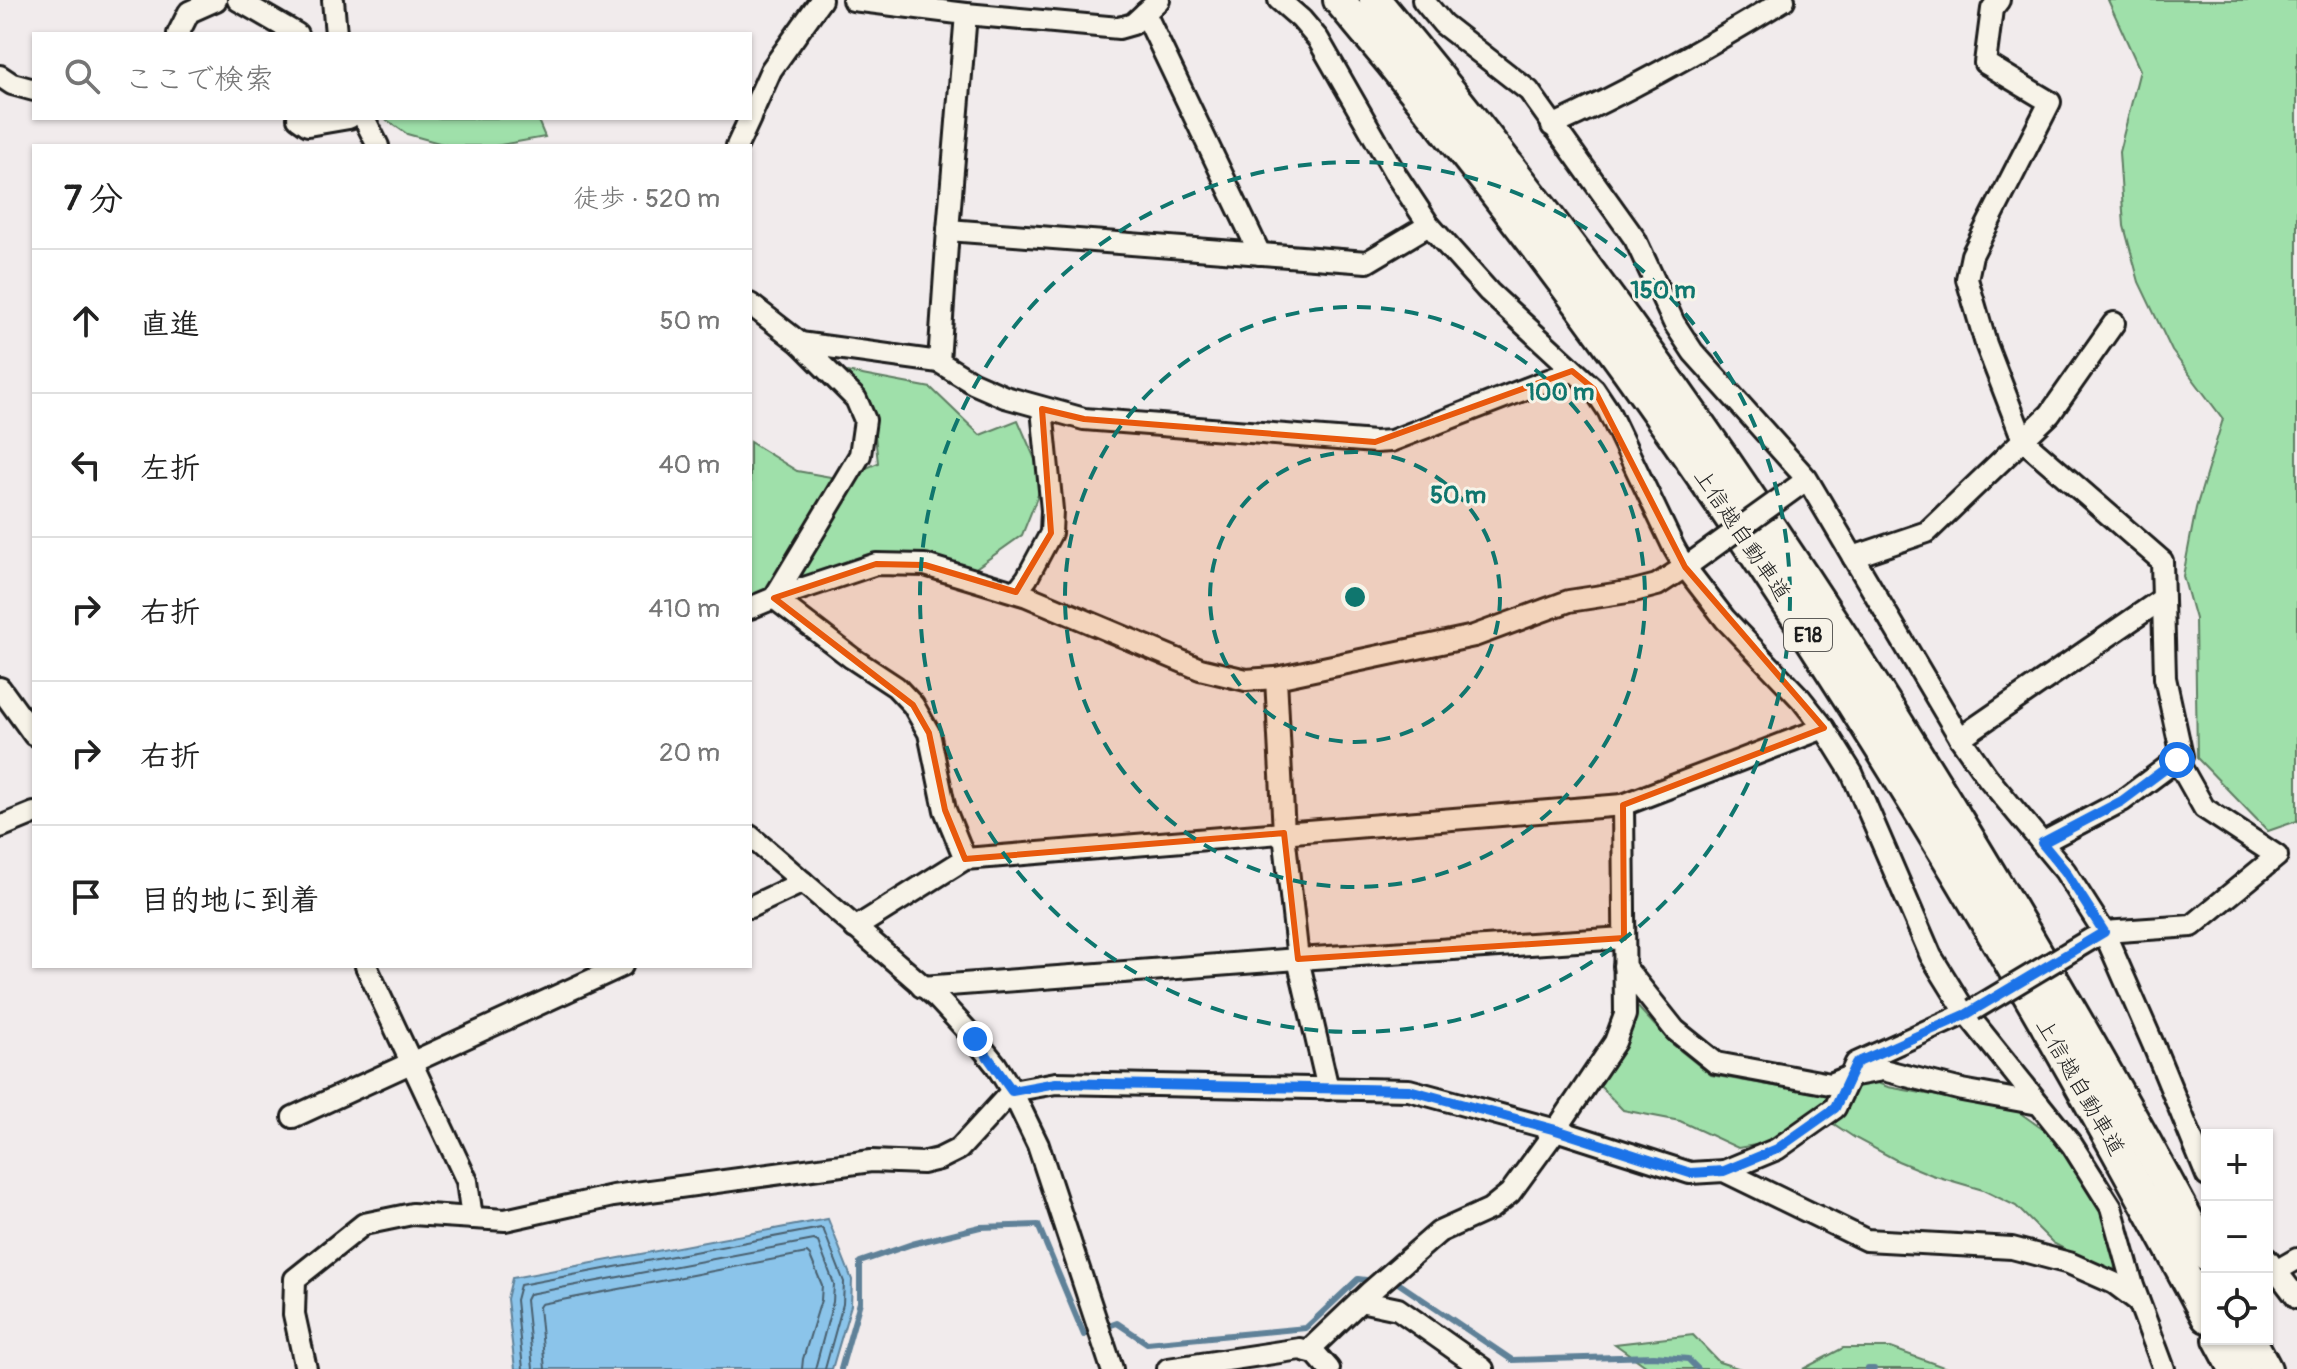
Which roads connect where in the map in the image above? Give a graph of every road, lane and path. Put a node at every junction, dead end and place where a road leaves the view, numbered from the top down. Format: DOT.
graph roads {
  1 [pos="216,0"];
  2 [pos="238,0"];
  3 [pos="333,0"];
  4 [pos="821,0"];
  5 [pos="853,0"];
  6 [pos="1279,0"];
  7 [pos="1339,0"];
  8 [pos="1375,0"];
  9 [pos="1423,0"];
  10 [pos="1784,0"];
  11 [pos="1999,0"];
  12 [pos="1152,7"];
  13 [pos="959,8"];
  14 [pos="179,32"];
  15 [pos="294,32"];
  16 [pos="341,32"];
  17 [pos="771,70"];
  18 [pos="752,71"];
  19 [pos="0,76"];
  20 [pos="32,89"];
  21 [pos="752,113"];
  22 [pos="301,120"];
  23 [pos="337,120"];
  24 [pos="365,120"];
  25 [pos="749,120"];
  26 [pos="1552,126"];
  27 [pos="377,144"];
  28 [pos="738,144"];
  29 [pos="1429,225"];
  30 [pos="948,230"];
  31 [pos="1260,254"];
  32 [pos="752,306"];
  33 [pos="2114,323"];
  34 [pos="800,343"];
  35 [pos="939,362"];
  36 [pos="1572,371"];
  37 [pos="1042,409"];
  38 [pos="2023,440"];
  39 [pos="1802,483"];
  40 [pos="1853,557"];
  41 [pos="1690,564"];
  42 [pos="1016,592"];
  43 [pos="774,598"];
  44 [pos="2162,599"];
  45 [pos="752,607"];
  46 [pos="1276,678"];
  47 [pos="0,688"];
  48 [pos="1824,728"];
  49 [pos="32,732"];
  50 [pos="1960,738"];
  51 [pos="2177,760"];
  52 [pos="1623,805"];
  53 [pos="32,814"];
  54 [pos="0,827"];
  55 [pos="1284,833"];
  56 [pos="752,838"];
  57 [pos="2042,843"];
  58 [pos="965,859"];
  59 [pos="803,882"];
  60 [pos="752,906"];
  61 [pos="855,928"];
  62 [pos="2097,936"];
  63 [pos="1624,938"];
  64 [pos="1298,959"];
  65 [pos="1624,966"];
  66 [pos="367,968"];
  67 [pos="618,968"];
  68 [pos="922,987"];
  69 [pos="1970,1012"];
  70 [pos="412,1063"];
  71 [pos="1850,1076"];
  72 [pos="1328,1089"];
  73 [pos="1012,1091"];
  74 [pos="2039,1104"];
  75 [pos="293,1117"];
  76 [pos="1556,1130"];
  77 [pos="2201,1161"];
  78 [pos="1724,1171"];
  79 [pos="472,1218"];
  80 [pos="2201,1245"];
  81 [pos="2297,1259"];
  82 [pos="2273,1265"];
  83 [pos="2273,1268"];
  84 [pos="1365,1296"];
  85 [pos="2297,1298"];
  86 [pos="2138,1301"];
  87 [pos="2201,1306"];
  88 [pos="2222,1345"];
  89 [pos="2253,1345"];
  90 [pos="1308,1351"];
  91 [pos="306,1369"];
  92 [pos="1112,1369"];
  93 [pos="1168,1369"];
  94 [pos="1329,1369"];
  95 [pos="1483,1369"];
  96 [pos="2164,1369"];
  97 [pos="2235,1369"];
  98 [pos="2266,1369"];
  1 -- 14 [label="street"];
  2 -- 15 [label="street"];
  3 -- 16 [label="street"];
  4 -- 17 [label="street"];
  5 -- 13 [label="street"];
  6 -- 29 [label="street"];
  7 -- 87 [label="highway, 上信越自動車道 / E18"];
  8 -- 80 [label="highway, 上信越自動車道 / E18"];
  9 -- 26 [label="street"];
  10 -- 26 [label="street"];
  11 -- 38 [label="street"];
  12 -- 13 [label="street"];
  12 -- 31 [label="street"];
  13 -- 30 [label="street"];
  17 -- 18 [label="street"];
  17 -- 21 [label="street"];
  19 -- 20 [label="street"];
  22 -- 23 [label="street"];
  24 -- 27 [label="street"];
  25 -- 28 [label="street"];
  26 -- 39 [label="street"];
  29 -- 31 [label="street"];
  29 -- 36 [label="street"];
  30 -- 31 [label="street"];
  30 -- 35 [label="street"];
  32 -- 34 [label="street"];
  33 -- 38 [label="street"];
  34 -- 35 [label="street"];
  34 -- 43 [label="street"];
  35 -- 37 [label="street"];
  36 -- 37 [label="street"];
  36 -- 41 [label="street"];
  37 -- 42 [label="street"];
  38 -- 40 [label="street"];
  38 -- 44 [label="street"];
  39 -- 40 [label="street"];
  39 -- 41 [label="street, bridge"];
  40 -- 50 [label="street"];
  41 -- 46 [label="street"];
  41 -- 48 [label="street"];
  42 -- 43 [label="street"];
  42 -- 46 [label="street"];
  43 -- 45 [label="street"];
  43 -- 58 [label="street"];
  44 -- 50 [label="street"];
  44 -- 51 [label="street"];
  46 -- 55 [label="street"];
  47 -- 49 [label="street"];
  48 -- 52 [label="street"];
  48 -- 69 [label="street"];
  50 -- 57 [label="street"];
  51 -- 57 [label="street"];
  51 -- 62 [label="street"];
  52 -- 55 [label="street"];
  52 -- 63 [label="street"];
  53 -- 54 [label="street"];
  55 -- 58 [label="street"];
  55 -- 64 [label="street"];
  56 -- 59 [label="street"];
  57 -- 62 [label="street"];
  58 -- 61 [label="street"];
  59 -- 60 [label="street"];
  59 -- 61 [label="street"];
  61 -- 68 [label="street"];
  62 -- 69 [label="street, bridge"];
  62 -- 77 [label="street"];
  63 -- 64 [label="street"];
  63 -- 65 [label="street"];
  64 -- 68 [label="street"];
  64 -- 72 [label="street"];
  65 -- 71 [label="street"];
  65 -- 76 [label="street"];
  66 -- 70 [label="street"];
  67 -- 70 [label="street"];
  68 -- 73 [label="street"];
  69 -- 71 [label="street"];
  69 -- 74 [label="street"];
  70 -- 75 [label="street"];
  70 -- 79 [label="street"];
  71 -- 74 [label="street"];
  71 -- 78 [label="street"];
  72 -- 73 [label="street"];
  72 -- 76 [label="street"];
  73 -- 79 [label="street"];
  73 -- 92 [label="street"];
  74 -- 86 [label="street"];
  76 -- 78 [label="street"];
  76 -- 84 [label="street"];
  78 -- 86 [label="street"];
  79 -- 91 [label="street"];
  81 -- 82 [label="street"];
  83 -- 85 [label="street"];
  84 -- 90 [label="street"];
  84 -- 95 [label="street"];
  86 -- 96 [label="street"];
  88 -- 97 [label="highway"];
  89 -- 98 [label="highway"];
  90 -- 93 [label="street"];
  90 -- 94 [label="street"];
}
